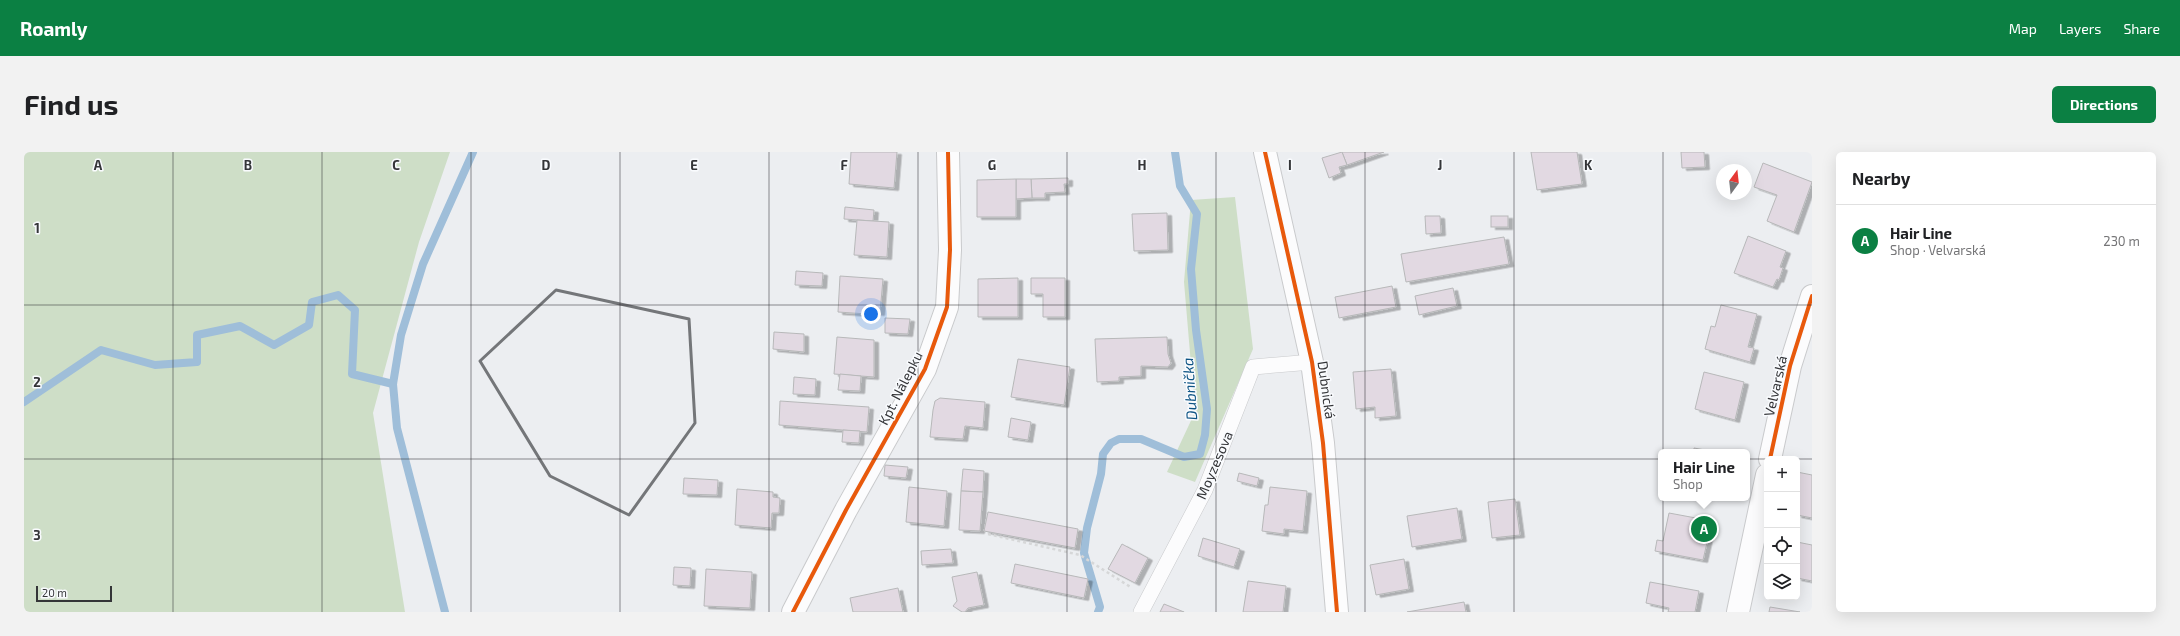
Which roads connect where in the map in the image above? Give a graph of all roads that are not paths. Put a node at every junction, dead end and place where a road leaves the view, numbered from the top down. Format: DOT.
graph roads {
  1 [pos="948,152"];
  2 [pos="1265,152"];
  3 [pos="1812,296"];
  4 [pos="1312,362"];
  5 [pos="1771,456"];
  6 [pos="1764,489"];
  7 [pos="793,612"];
  8 [pos="1141,612"];
  9 [pos="1337,612"];
  10 [pos="1738,612"];
  1 -- 7 [label="street, Kpt. Nálepku"];
  2 -- 4 [label="street, Dubnická"];
  3 -- 5 [label="street, Velvarská"];
  4 -- 8 [label="lane, Moyzesova"];
  4 -- 9 [label="street, Dubnická"];
  6 -- 10 [label="street"];
}
